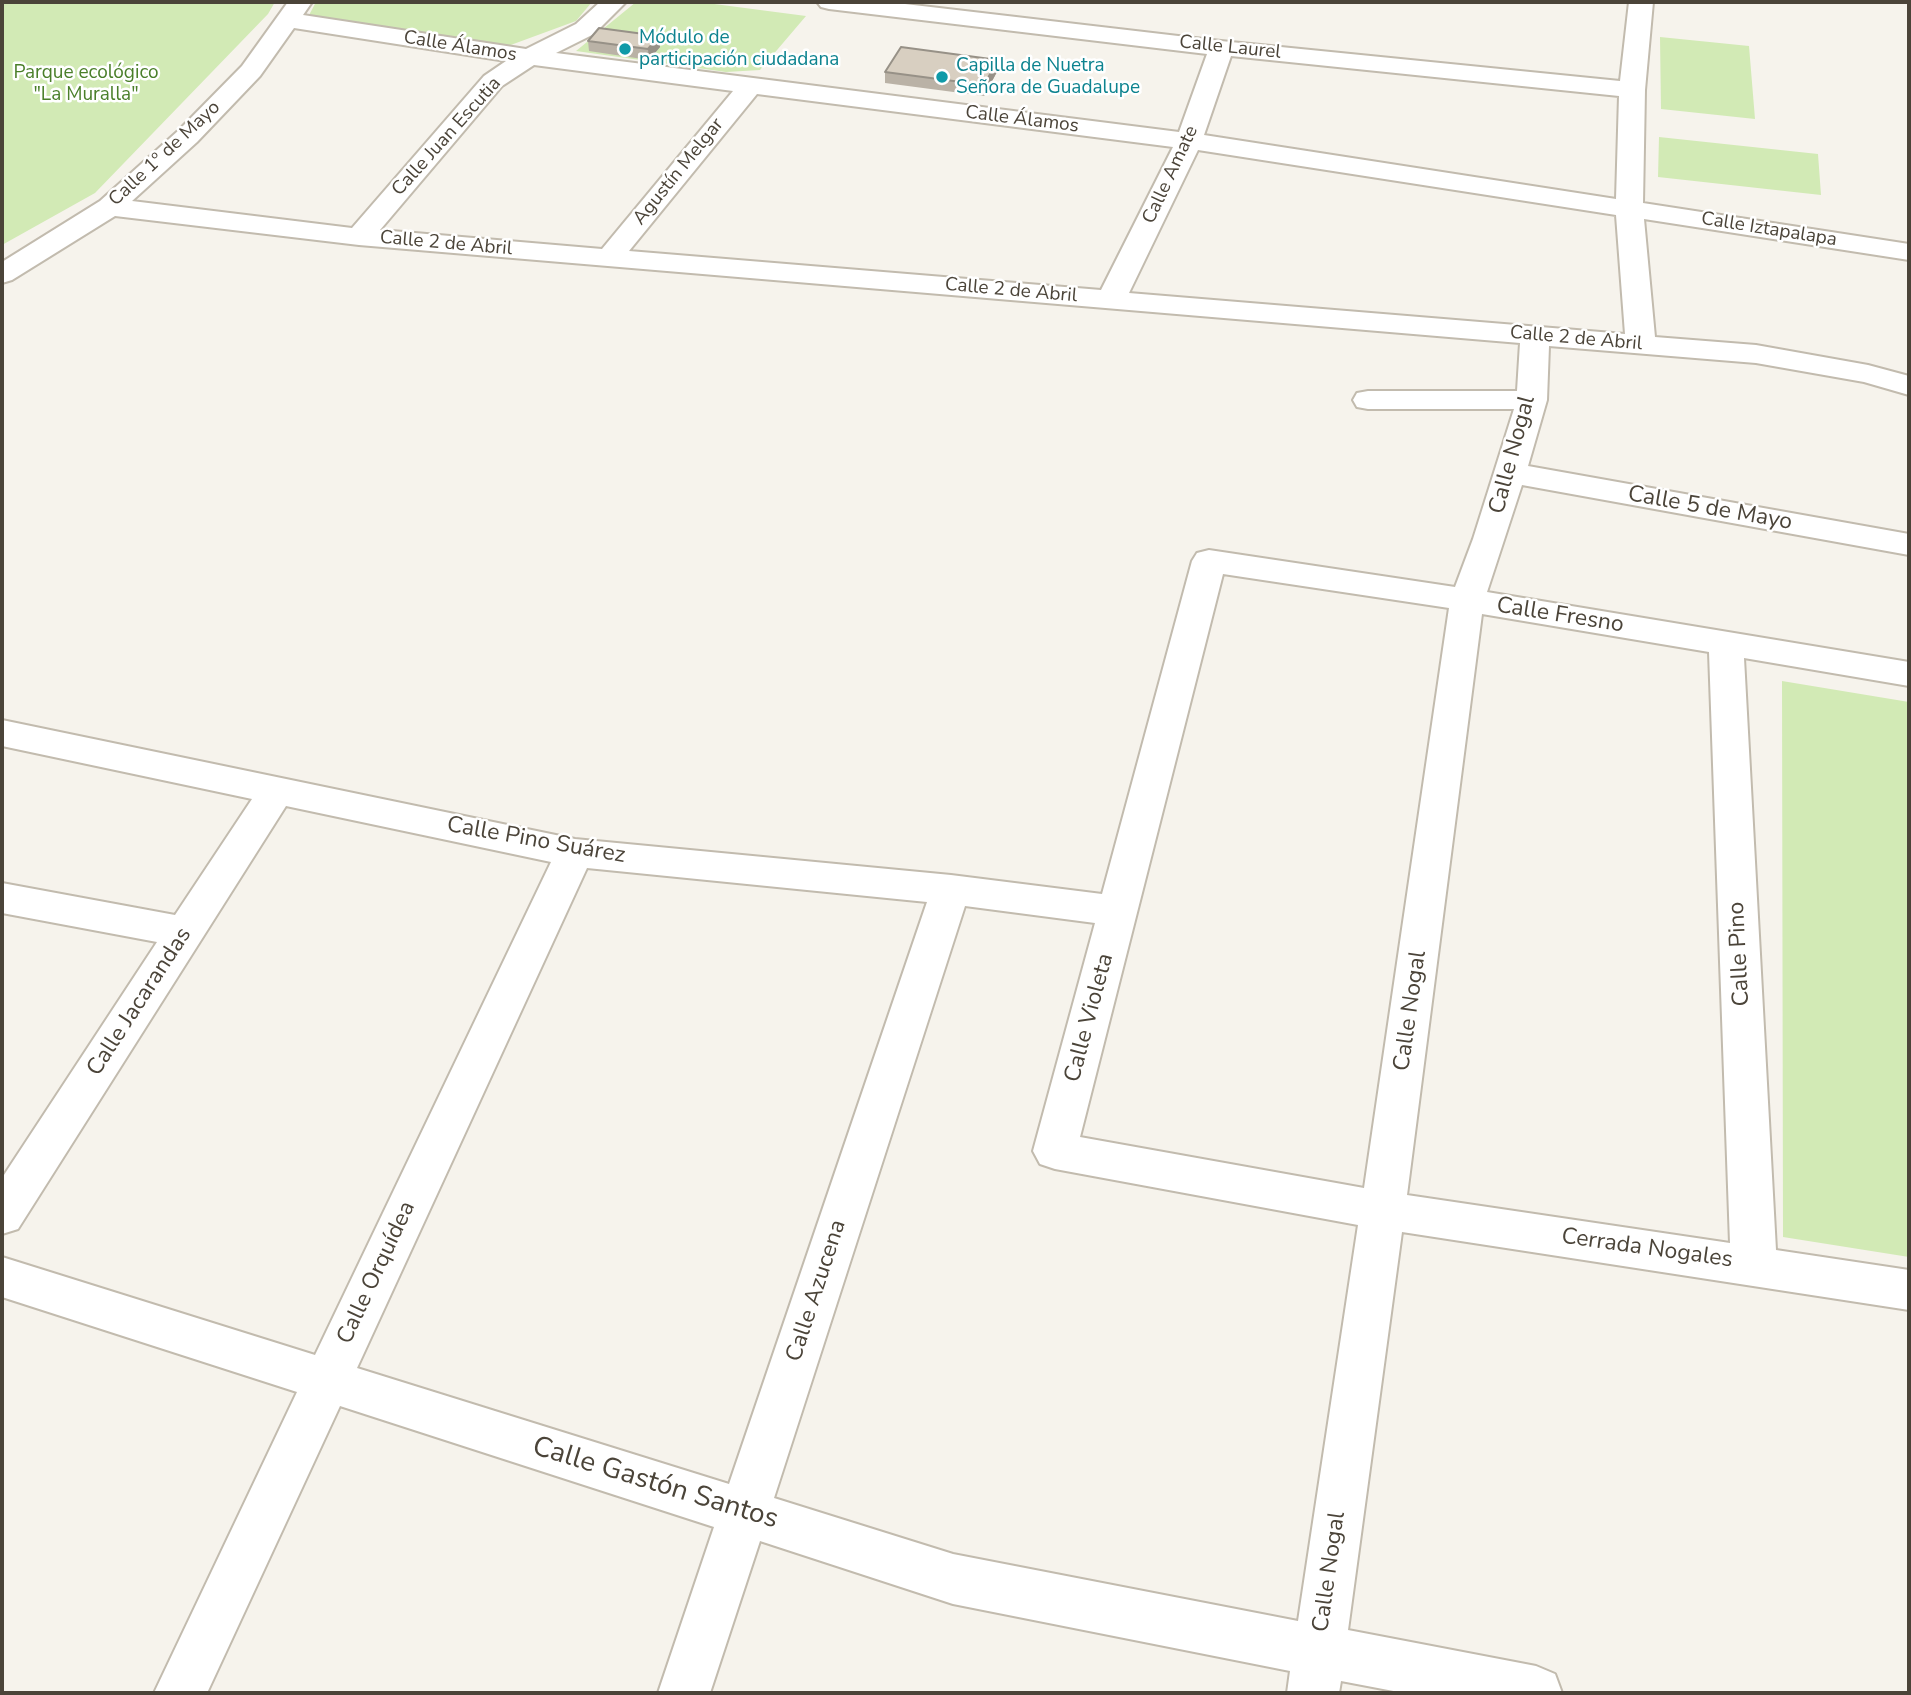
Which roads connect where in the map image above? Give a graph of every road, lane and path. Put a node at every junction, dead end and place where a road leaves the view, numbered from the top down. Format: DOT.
graph roads {
  1 [pos="614,2"];
  2 [pos="829,2"];
  3 [pos="1641,2"];
  4 [pos="295,11"];
  5 [pos="1221,48"];
  6 [pos="529,58"];
  7 [pos="750,86"];
  8 [pos="1632,90"];
  9 [pos="1189,141"];
  10 [pos="110,207"];
  11 [pos="1629,208"];
  12 [pos="359,237"];
  13 [pos="1909,252"];
  14 [pos="609,258"];
  15 [pos="2,274"];
  16 [pos="1111,299"];
  17 [pos="1535,336"];
  18 [pos="1641,345"];
  19 [pos="1909,386"];
  20 [pos="1368,400"];
  21 [pos="1532,400"];
  22 [pos="1510,473"];
  23 [pos="1909,545"];
  24 [pos="1209,561"];
  25 [pos="1467,600"];
  26 [pos="1726,643"];
  27 [pos="1909,674"];
  28 [pos="2,733"];
  29 [pos="278,789"];
  30 [pos="575,853"];
  31 [pos="951,890"];
  32 [pos="2,898"];
  33 [pos="1118,911"];
  34 [pos="185,932"];
  35 [pos="1383,1210"];
  36 [pos="2,1215"];
  37 [pos="1754,1264"];
  38 [pos="2,1277"];
  39 [pos="1909,1290"];
  40 [pos="326,1381"];
  41 [pos="744,1512"];
  42 [pos="1316,1672"];
  43 [pos="180,1693"];
  44 [pos="684,1693"];
  45 [pos="1536,1693"];
  1 -- 6 [label="street, Calle Juan Escutia"];
  2 -- 5 [label="street, Calle Laurel"];
  3 -- 8 [label="street"];
  4 -- 6 [label="street, Calle Álamos"];
  4 -- 10 [label="street, Calle 1º de Mayo"];
  5 -- 8 [label="street, Calle Laurel"];
  5 -- 9 [label="street, Calle Amate"];
  6 -- 7 [label="street, Calle Álamos"];
  6 -- 12 [label="street, Calle Juan Escutia"];
  7 -- 9 [label="street, Calle Álamos"];
  7 -- 14 [label="street, Agustín Melgar"];
  8 -- 11 [label="street"];
  9 -- 11 [label="street, Calle Álamos"];
  9 -- 16 [label="street, Calle Amate"];
  10 -- 12 [label="street, Calle 2 de Abril"];
  10 -- 15 [label="street, Calle 1º de Mayo"];
  11 -- 13 [label="street, Calle Iztapalapa"];
  11 -- 18 [label="street"];
  12 -- 14 [label="street, Calle 2 de Abril"];
  14 -- 16 [label="street, Calle 2 de Abril"];
  16 -- 17 [label="street, Calle 2 de Abril"];
  17 -- 18 [label="street, Calle 2 de Abril"];
  17 -- 21 [label="street, Calle Nogal"];
  18 -- 19 [label="street, Calle 2 de Abril"];
  20 -- 21 [label="street"];
  21 -- 22 [label="street, Calle Nogal"];
  22 -- 23 [label="street, Calle 5 de Mayo"];
  22 -- 25 [label="street, Calle Nogal"];
  24 -- 25 [label="street, Calle Fresno"];
  24 -- 33 [label="street, Calle Violeta"];
  25 -- 26 [label="street, Calle Fresno"];
  25 -- 35 [label="street, Calle Nogal"];
  26 -- 27 [label="street, Calle Fresno"];
  26 -- 37 [label="street, Calle Pino"];
  28 -- 29 [label="street, Calle Pino Suárez"];
  29 -- 30 [label="street, Calle Pino Suárez"];
  29 -- 34 [label="street, Calle Jacarandas"];
  30 -- 31 [label="street, Calle Pino Suárez"];
  30 -- 40 [label="street, Calle Orquídea"];
  31 -- 33 [label="street, Calle Pino Suárez"];
  31 -- 41 [label="street, Calle Azucena"];
  32 -- 34 [label="street"];
  33 -- 35 [label="street, Calle Violeta"];
  34 -- 36 [label="street, Calle Jacarandas"];
  35 -- 37 [label="street, Cerrada Nogales"];
  35 -- 42 [label="street, Calle Nogal"];
  37 -- 39 [label="street, Cerrada Nogales"];
  38 -- 40 [label="street, Calle Gastón Santos"];
  40 -- 41 [label="street, Calle Gastón Santos"];
  40 -- 43 [label="street, Calle Orquídea"];
  41 -- 42 [label="street, Calle Gastón Santos"];
  41 -- 44 [label="street, Calle Azucena"];
  42 -- 45 [label="street, Calle Gastón Santos"];
}
